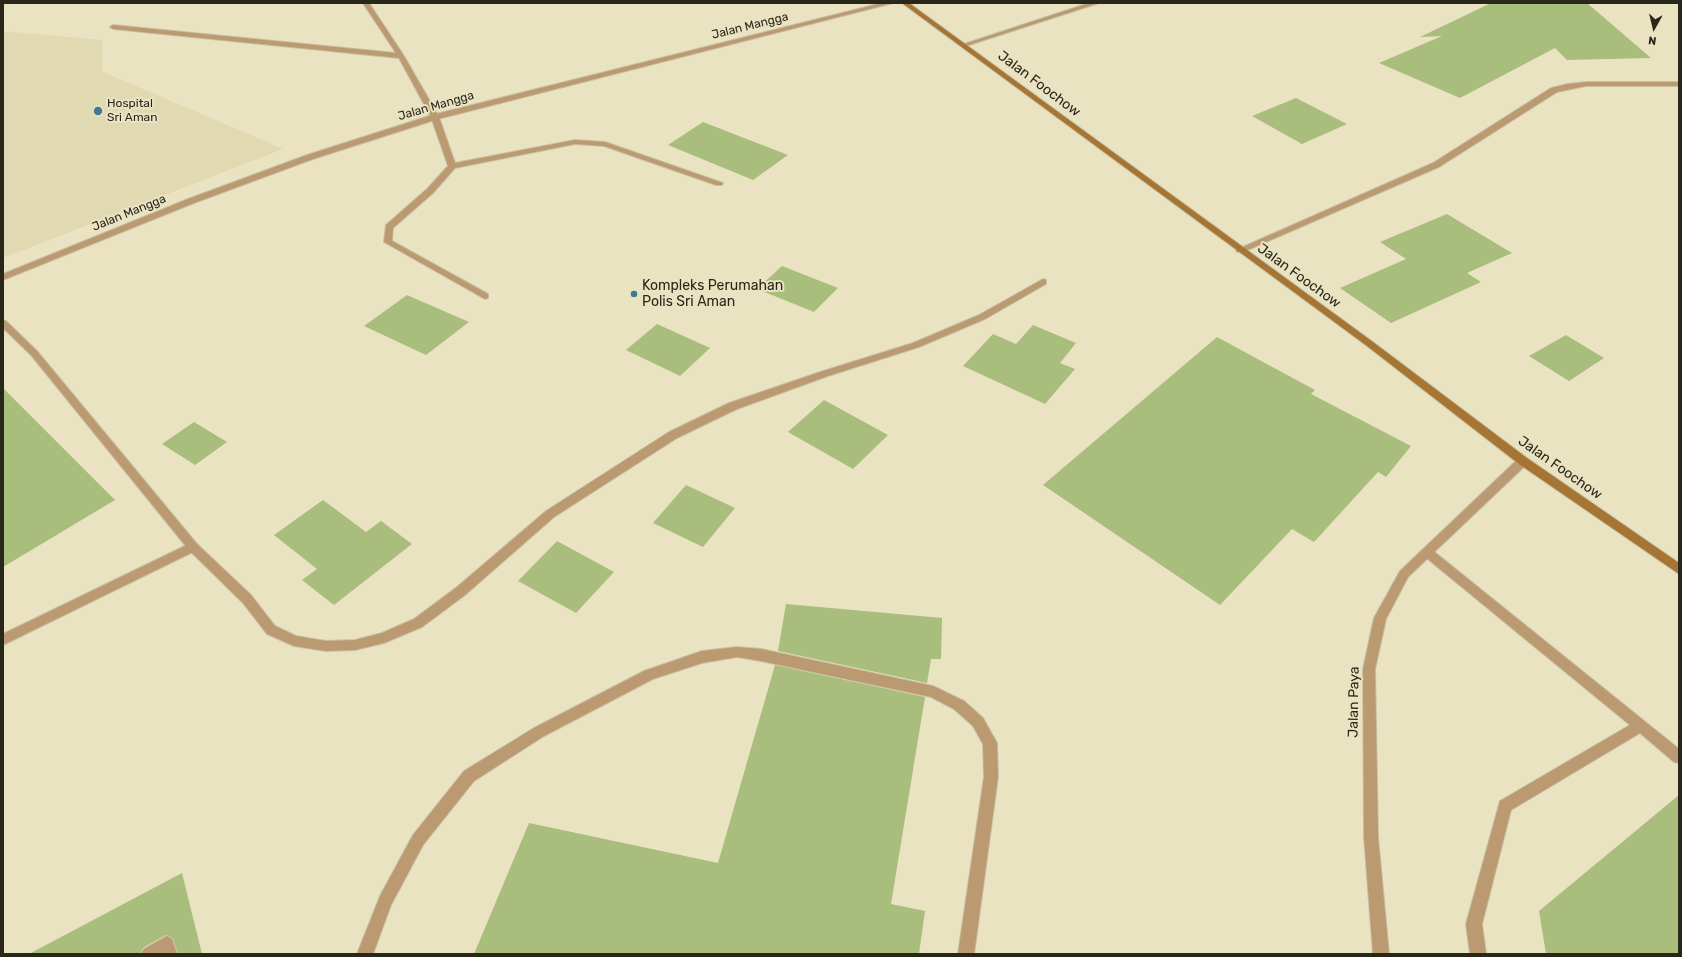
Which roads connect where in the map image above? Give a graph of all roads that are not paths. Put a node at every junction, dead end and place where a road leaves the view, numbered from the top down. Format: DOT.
graph roads {
  1 [pos="366,3"];
  2 [pos="890,3"];
  3 [pos="905,3"];
  4 [pos="1096,3"];
  5 [pos="113,27"];
  6 [pos="964,45"];
  7 [pos="401,56"];
  8 [pos="1679,84"];
  9 [pos="434,117"];
  10 [pos="452,166"];
  11 [pos="718,183"];
  12 [pos="1240,250"];
  13 [pos="3,277"];
  14 [pos="1043,282"];
  15 [pos="485,296"];
  16 [pos="3,323"];
  17 [pos="1524,461"];
  18 [pos="193,547"];
  19 [pos="1428,553"];
  20 [pos="1679,569"];
  21 [pos="3,640"];
  22 [pos="1640,726"];
  23 [pos="1679,757"];
  24 [pos="149,954"];
  25 [pos="169,954"];
  26 [pos="365,954"];
  27 [pos="966,954"];
  28 [pos="1380,954"];
  29 [pos="1478,954"];
  1 -- 7 [label="street"];
  2 -- 9 [label="street, Jalan Mangga"];
  3 -- 6 [label="main road, Jalan Foochow"];
  4 -- 6 [label="street"];
  5 -- 7 [label="street"];
  6 -- 12 [label="main road, Jalan Foochow"];
  7 -- 9 [label="street"];
  8 -- 12 [label="street"];
  9 -- 10 [label="street"];
  9 -- 13 [label="street, Jalan Mangga"];
  10 -- 11 [label="street"];
  10 -- 15 [label="street"];
  12 -- 17 [label="main road, Jalan Foochow"];
  14 -- 18 [label="street"];
  16 -- 18 [label="street"];
  17 -- 19 [label="street, Jalan Paya"];
  17 -- 20 [label="main road, Jalan Foochow"];
  18 -- 21 [label="street"];
  19 -- 22 [label="street"];
  19 -- 28 [label="street, Jalan Paya"];
  22 -- 23 [label="street"];
  22 -- 29 [label="street"];
  24 -- 25 [label="street"];
  26 -- 27 [label="street"];
}
